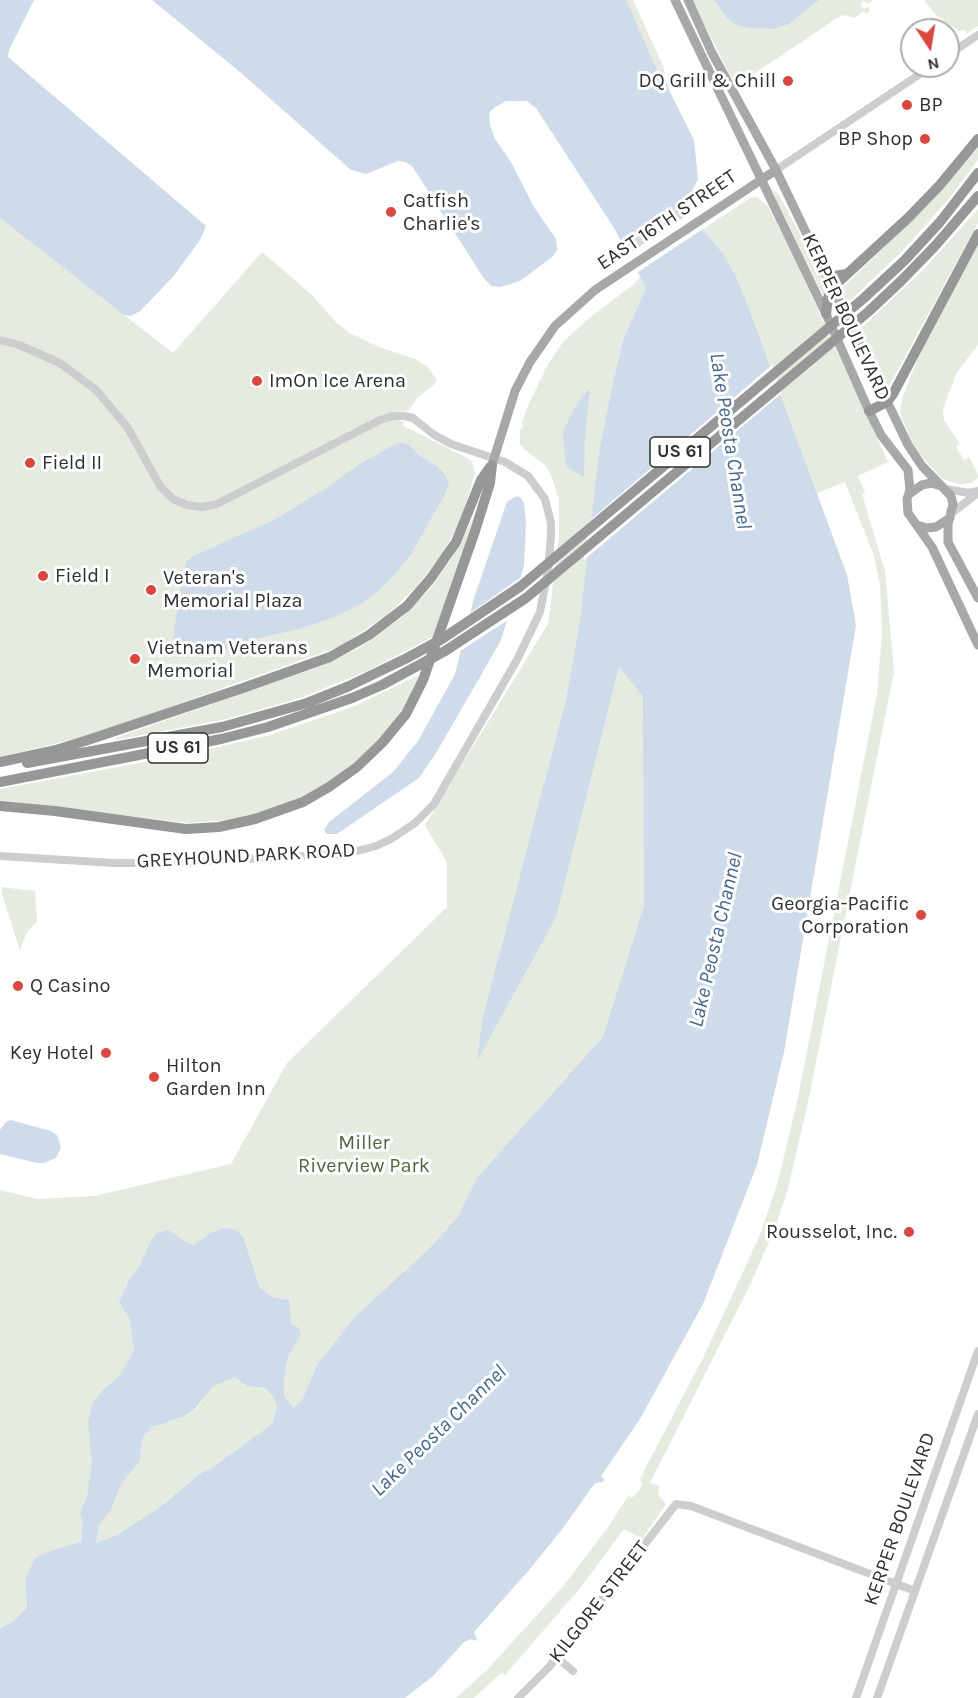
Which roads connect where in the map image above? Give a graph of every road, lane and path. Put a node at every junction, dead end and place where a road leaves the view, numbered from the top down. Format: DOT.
graph roads {
  1 [pos="675,0"];
  2 [pos="688,0"];
  3 [pos="978,35"];
  4 [pos="960,47"];
  5 [pos="914,78"];
  6 [pos="978,139"];
  7 [pos="776,170"];
  8 [pos="978,173"];
  9 [pos="761,179"];
  10 [pos="978,196"];
  11 [pos="978,234"];
  12 [pos="825,271"];
  13 [pos="846,274"];
  14 [pos="833,287"];
  15 [pos="826,314"];
  16 [pos="0,340"];
  17 [pos="887,402"];
  18 [pos="869,411"];
  19 [pos="492,461"];
  20 [pos="944,488"];
  21 [pos="978,492"];
  22 [pos="909,494"];
  23 [pos="952,514"];
  24 [pos="917,525"];
  25 [pos="978,598"];
  26 [pos="978,645"];
  27 [pos="350,693"];
  28 [pos="0,762"];
  29 [pos="0,768"];
  30 [pos="0,782"];
  31 [pos="0,806"];
  32 [pos="0,856"];
  33 [pos="978,1351"];
  34 [pos="978,1414"];
  35 [pos="897,1584"];
  36 [pos="915,1591"];
  37 [pos="556,1657"];
  38 [pos="573,1671"];
  39 [pos="518,1698"];
  40 [pos="856,1698"];
  41 [pos="877,1698"];
  1 -- 9 [label="main road, KERPER BOULEVARD"];
  2 -- 7 [label="main road, KERPER BOULEVARD"];
  3 -- 4 [label="street"];
  5 -- 7 [label="street, EAST 16TH STREET"];
  6 -- 13 [label="highway"];
  7 -- 9 [label="main road, EAST 16TH STREET"];
  7 -- 12 [label="main road, KERPER BOULEVARD"];
  8 -- 27 [label="highway, US 61, bridge"];
  9 -- 15 [label="main road, KERPER BOULEVARD"];
  9 -- 19 [label="main road, EAST 16TH STREET"];
  10 -- 27 [label="highway, US 61, bridge"];
  11 -- 17 [label="highway"];
  12 -- 13 [label="highway"];
  12 -- 14 [label="main road, KERPER BOULEVARD"];
  13 -- 14 [label="highway"];
  14 -- 15 [label="highway"];
  14 -- 17 [label="main road, KERPER BOULEVARD"];
  15 -- 18 [label="main road, KERPER BOULEVARD"];
  16 -- 19 [label="street, GREYHOUND PARK ROAD"];
  17 -- 18 [label="highway"];
  17 -- 20 [label="main road, KERPER BOULEVARD"];
  18 -- 22 [label="main road, KERPER BOULEVARD"];
  19 -- 28 [label="highway"];
  19 -- 31 [label="highway"];
  19 -- 32 [label="street, GREYHOUND PARK ROAD"];
  20 -- 21 [label="street"];
  20 -- 22 [label="main road"];
  20 -- 23 [label="main road, KERPER BOULEVARD"];
  21 -- 23 [label="street"];
  22 -- 24 [label="main road, KERPER BOULEVARD"];
  23 -- 24 [label="main road"];
  23 -- 25 [label="main road, KERPER BOULEVARD"];
  24 -- 26 [label="main road, KERPER BOULEVARD"];
  27 -- 29 [label="highway, US 61"];
  27 -- 30 [label="highway, US 61"];
  33 -- 35 [label="street, KERPER BOULEVARD"];
  34 -- 36 [label="street, KERPER BOULEVARD"];
  35 -- 36 [label="street"];
  35 -- 37 [label="street, KILGORE STREET"];
  35 -- 40 [label="street, KERPER BOULEVARD"];
  36 -- 41 [label="street, KERPER BOULEVARD"];
  37 -- 38 [label="street"];
  37 -- 39 [label="street, KILGORE STREET"];
}
